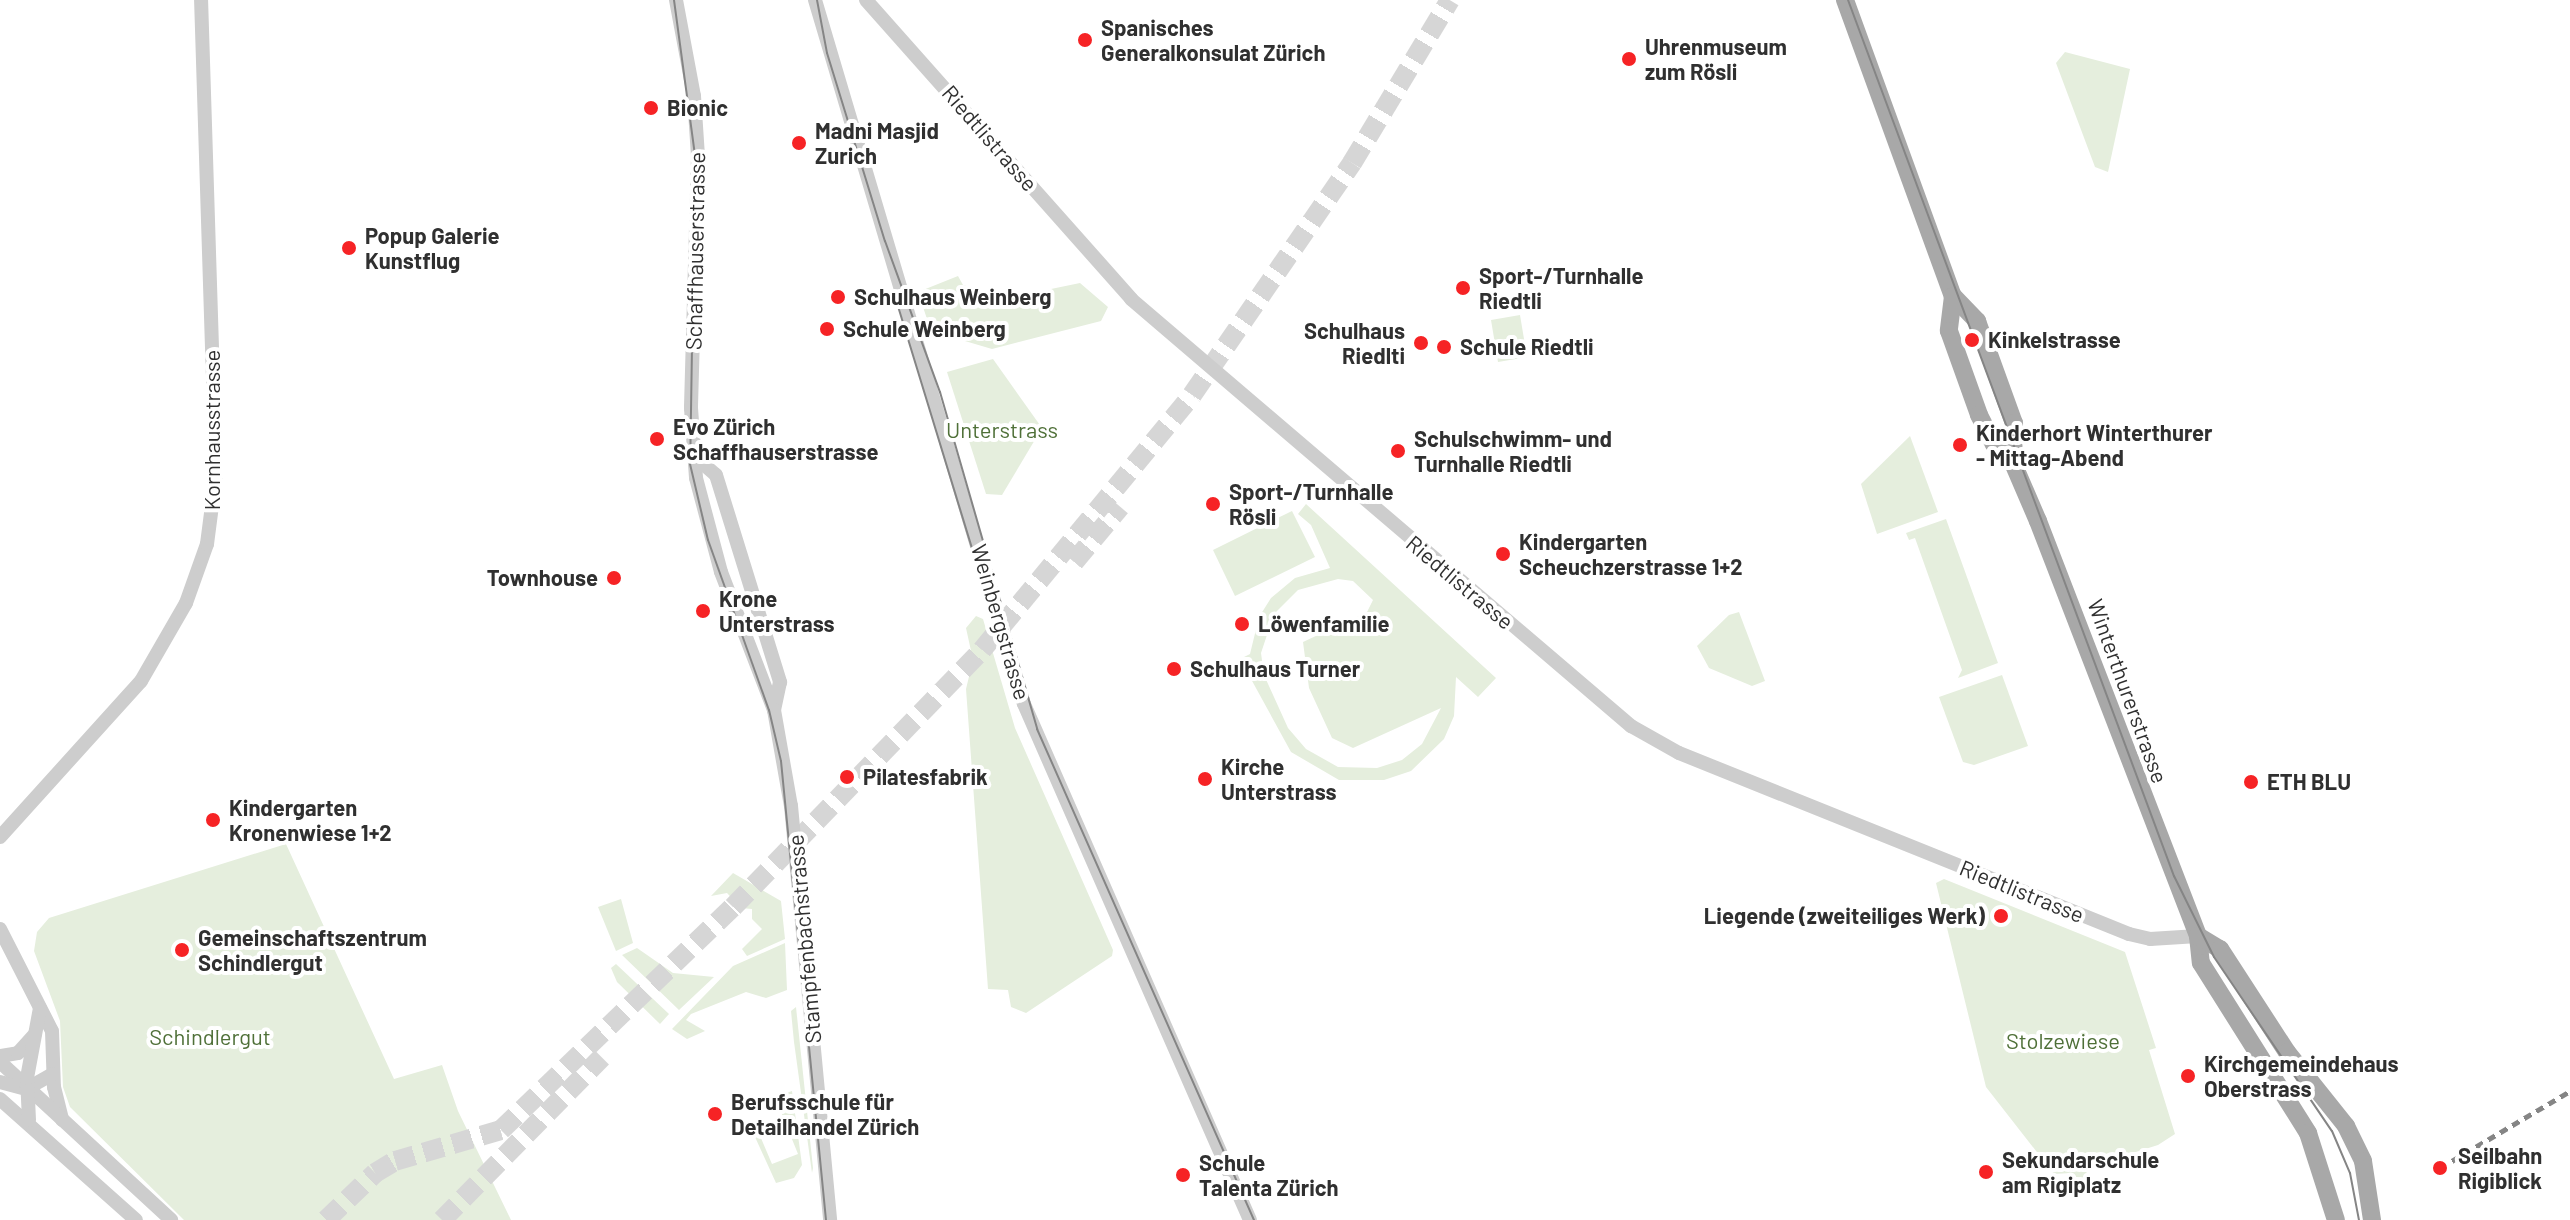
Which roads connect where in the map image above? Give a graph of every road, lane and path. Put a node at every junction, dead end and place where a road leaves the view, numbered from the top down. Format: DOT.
graph roads {
  1 [pos="201,0"];
  2 [pos="676,0"];
  3 [pos="815,0"];
  4 [pos="866,0"];
  5 [pos="1845,0"];
  6 [pos="1953,296"];
  7 [pos="693,455"];
  8 [pos="2013,463"];
  9 [pos="774,710"];
  10 [pos="0,837"];
  11 [pos="0,929"];
  12 [pos="2198,936"];
  13 [pos="40,1008"];
  14 [pos="35,1034"];
  15 [pos="0,1056"];
  16 [pos="0,1062"];
  17 [pos="53,1074"];
  18 [pos="0,1082"];
  19 [pos="26,1089"];
  20 [pos="0,1099"];
  21 [pos="29,1120"];
  22 [pos="62,1120"];
  23 [pos="136,1220"];
  24 [pos="171,1220"];
  25 [pos="830,1220"];
  26 [pos="1250,1220"];
  27 [pos="2336,1220"];
  28 [pos="2372,1220"];
  1 -- 10 [label="street, Kornhausstrasse"];
  2 -- 7 [label="street, Schaffhauserstrasse"];
  3 -- 26 [label="street, Weinbergstrasse"];
  4 -- 12 [label="street, Riedtlistrasse"];
  5 -- 6 [label="main road, Winterthurerstrasse"];
  6 -- 8 [label="main road, Winterthurerstrasse"];
  6 -- 8 [label="main road, Winterthurerstrasse"];
  7 -- 9 [label="street, Schaffhauserstrasse"];
  7 -- 9 [label="street, Stampfenbachstrasse"];
  8 -- 12 [label="main road, Winterthurerstrasse"];
  9 -- 25 [label="street, Stampfenbachstrasse"];
  11 -- 13 [label="street"];
  12 -- 27 [label="main road, Winterthurerstrasse"];
  12 -- 28 [label="main road, Winterthurerstrasse"];
  13 -- 14 [label="street"];
  13 -- 17 [label="street"];
  14 -- 15 [label="street"];
  14 -- 19 [label="street"];
  16 -- 19 [label="street"];
  17 -- 19 [label="street"];
  17 -- 22 [label="street"];
  18 -- 19 [label="street"];
  19 -- 21 [label="street"];
  19 -- 22 [label="street"];
  20 -- 21 [label="street"];
  21 -- 23 [label="street"];
  22 -- 24 [label="street"];
}
